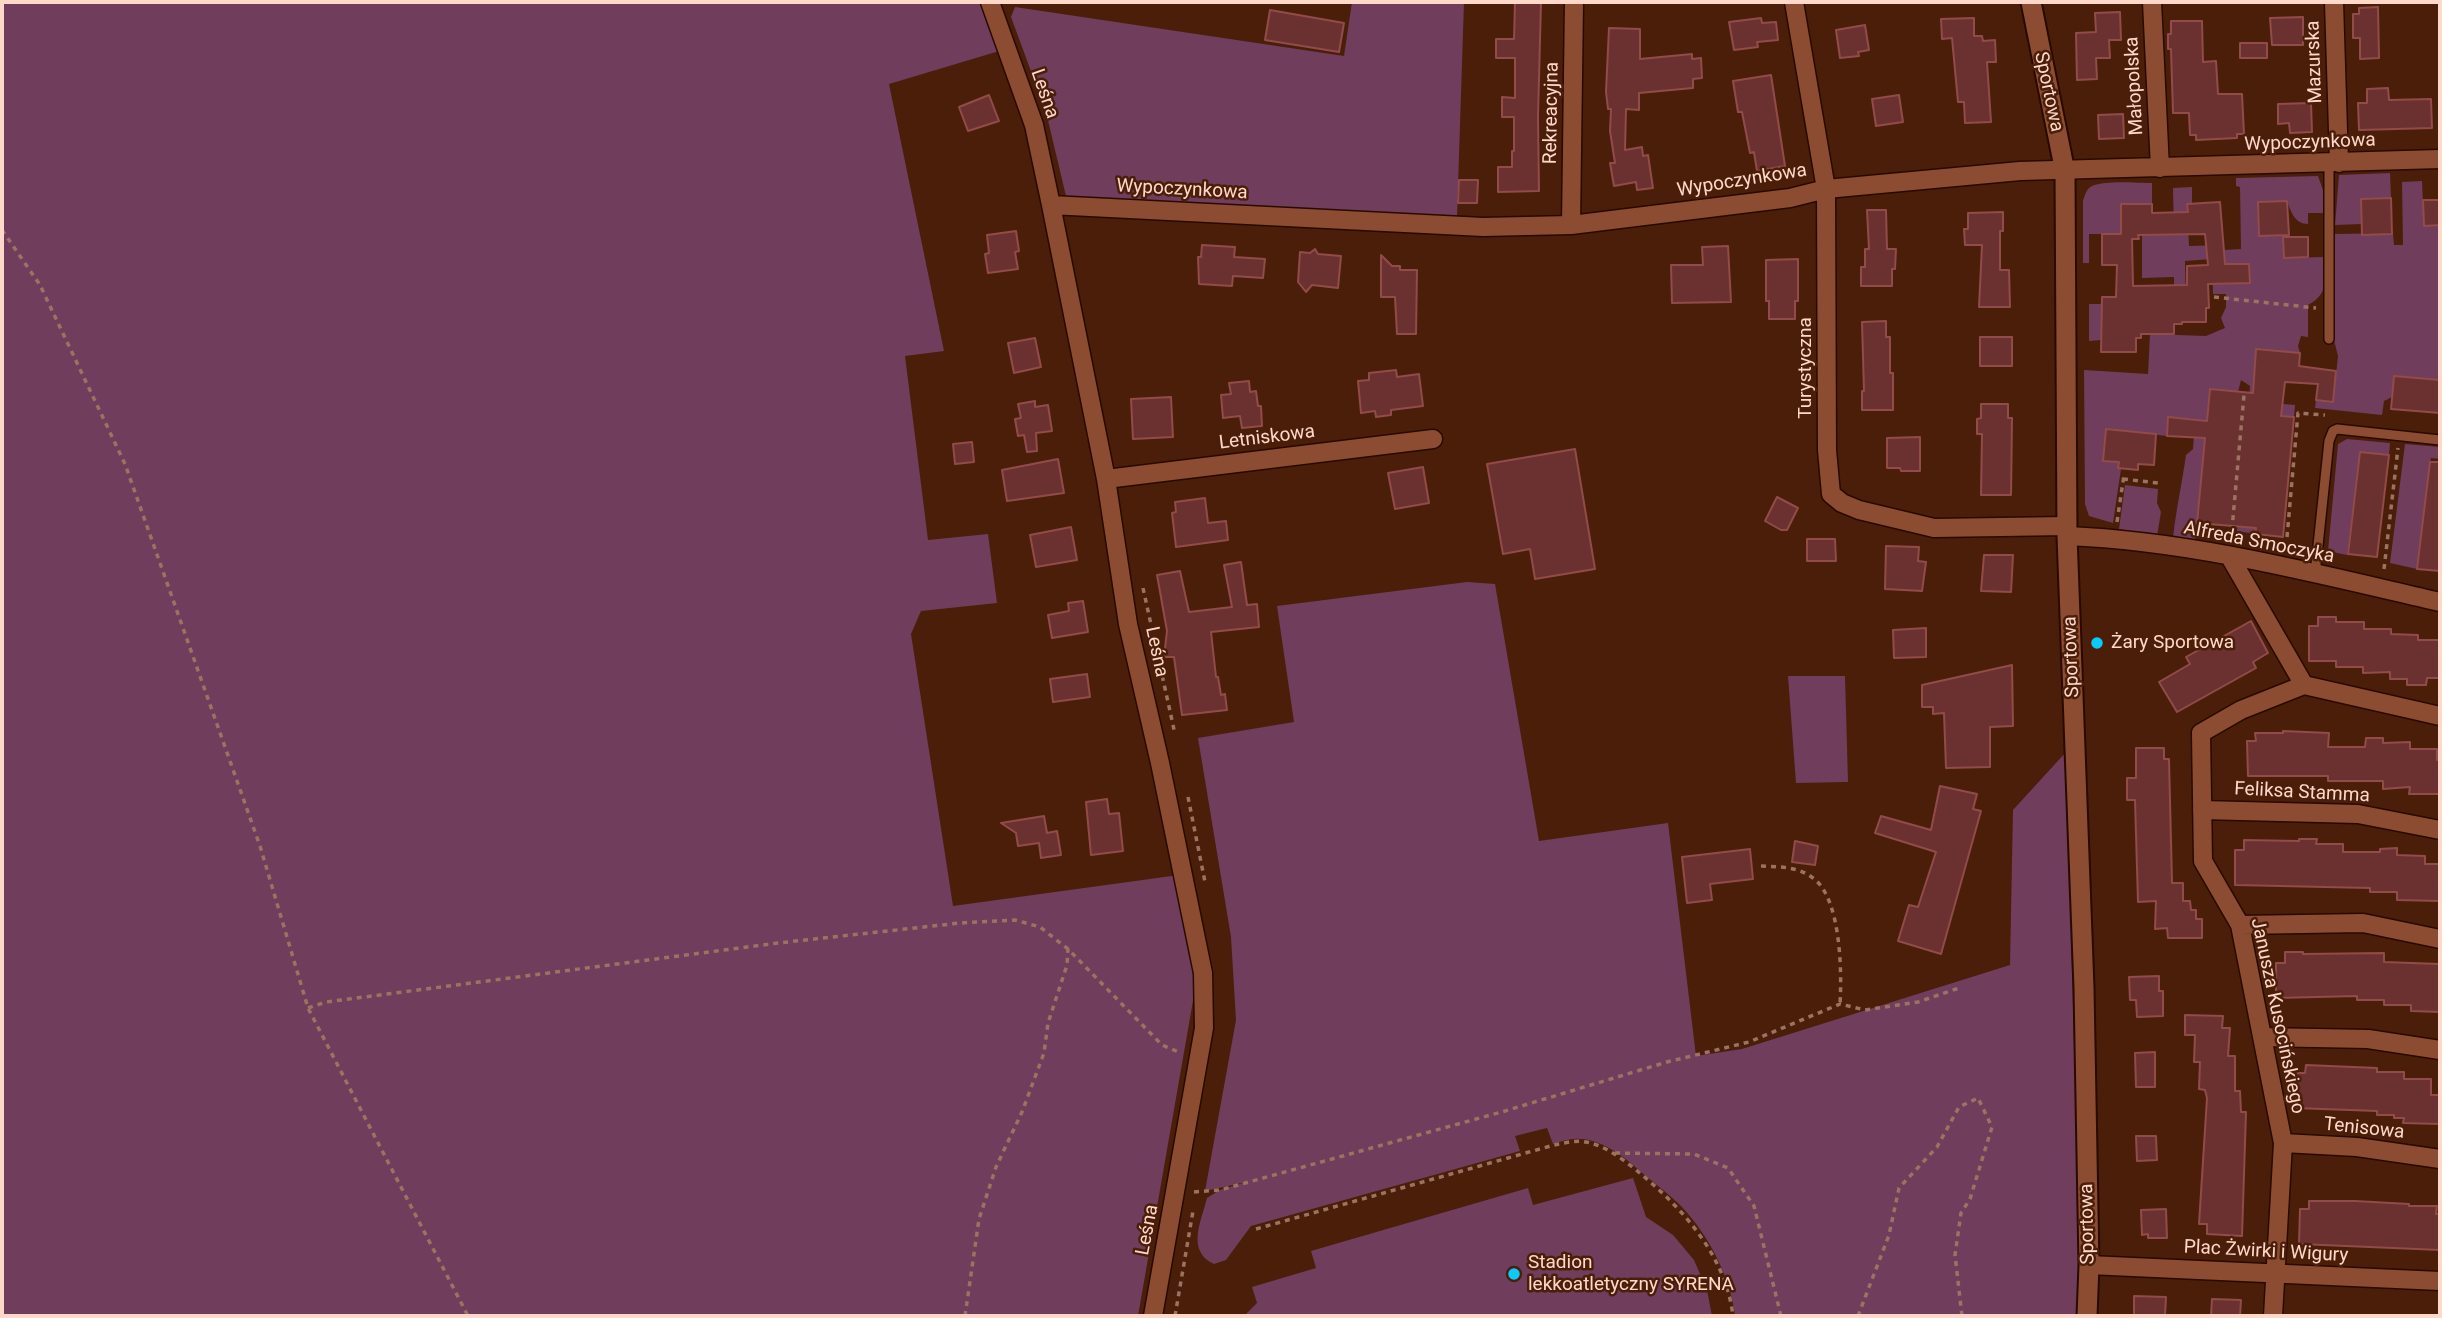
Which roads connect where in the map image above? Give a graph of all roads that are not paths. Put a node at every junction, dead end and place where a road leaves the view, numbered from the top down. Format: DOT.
graph roads {
  1 [pos="990,2"];
  2 [pos="1574,2"];
  3 [pos="1794,2"];
  4 [pos="2031,2"];
  5 [pos="2152,2"];
  6 [pos="2334,2"];
  7 [pos="2440,159"];
  8 [pos="2334,163"];
  9 [pos="2160,168"];
  10 [pos="2065,172"];
  11 [pos="1826,188"];
  12 [pos="1051,205"];
  13 [pos="1572,225"];
  14 [pos="2329,339"];
  15 [pos="1433,439"];
  16 [pos="2440,440"];
  17 [pos="1106,479"];
  18 [pos="2067,531"];
  19 [pos="2230,557"];
  20 [pos="2315,574"];
  21 [pos="2440,602"];
  22 [pos="2304,685"];
  23 [pos="2440,716"];
  24 [pos="2202,810"];
  25 [pos="2440,830"];
  26 [pos="2240,925"];
  27 [pos="2440,939"];
  28 [pos="2262,1037"];
  29 [pos="2440,1050"];
  30 [pos="2283,1143"];
  31 [pos="2440,1159"];
  32 [pos="2089,1265"];
  33 [pos="2275,1273"];
  34 [pos="2440,1281"];
  35 [pos="1153,1316"];
  36 [pos="2087,1316"];
  37 [pos="2273,1316"];
  1 -- 12 [label="street, Leśna"];
  2 -- 13 [label="street, Rekreacyjna"];
  3 -- 11 [label="street, Turystyczna"];
  4 -- 10 [label="street, Sportowa"];
  5 -- 9 [label="street, Małopolska"];
  6 -- 8 [label="street, Mazurska"];
  7 -- 8 [label="street, Wypoczynkowa"];
  8 -- 9 [label="street, Wypoczynkowa"];
  8 -- 14 [label="lane"];
  9 -- 10 [label="street, Wypoczynkowa"];
  10 -- 11 [label="street, Wypoczynkowa"];
  10 -- 18 [label="street, Sportowa"];
  11 -- 13 [label="street, Wypoczynkowa"];
  11 -- 18 [label="street, Turystyczna"];
  12 -- 13 [label="street, Wypoczynkowa"];
  12 -- 17 [label="street, Leśna"];
  15 -- 17 [label="street, Letniskowa"];
  16 -- 20 [label="lane"];
  17 -- 35 [label="street, Leśna"];
  18 -- 19 [label="street, Alfreda Smoczyka"];
  18 -- 32 [label="street, Sportowa"];
  19 -- 20 [label="street, Alfreda Smoczyka"];
  19 -- 22 [label="street"];
  20 -- 21 [label="street, Alfreda Smoczyka"];
  22 -- 23 [label="street"];
  22 -- 24 [label="street, Janusza Kusocińskiego"];
  24 -- 25 [label="street, Feliksa Stamma"];
  24 -- 26 [label="street, Janusza Kusocińskiego"];
  26 -- 27 [label="street"];
  26 -- 28 [label="street, Janusza Kusocińskiego"];
  28 -- 29 [label="street"];
  28 -- 30 [label="street, Janusza Kusocińskiego"];
  30 -- 31 [label="street, Tenisowa"];
  30 -- 33 [label="street, Janusza Kusocińskiego"];
  32 -- 33 [label="street, Plac Żwirki i Wigury"];
  32 -- 36 [label="street, Sportowa"];
  33 -- 34 [label="street, Plac Żwirki i Wigury"];
  33 -- 37 [label="street, Janusza Kusocińskiego"];
}
